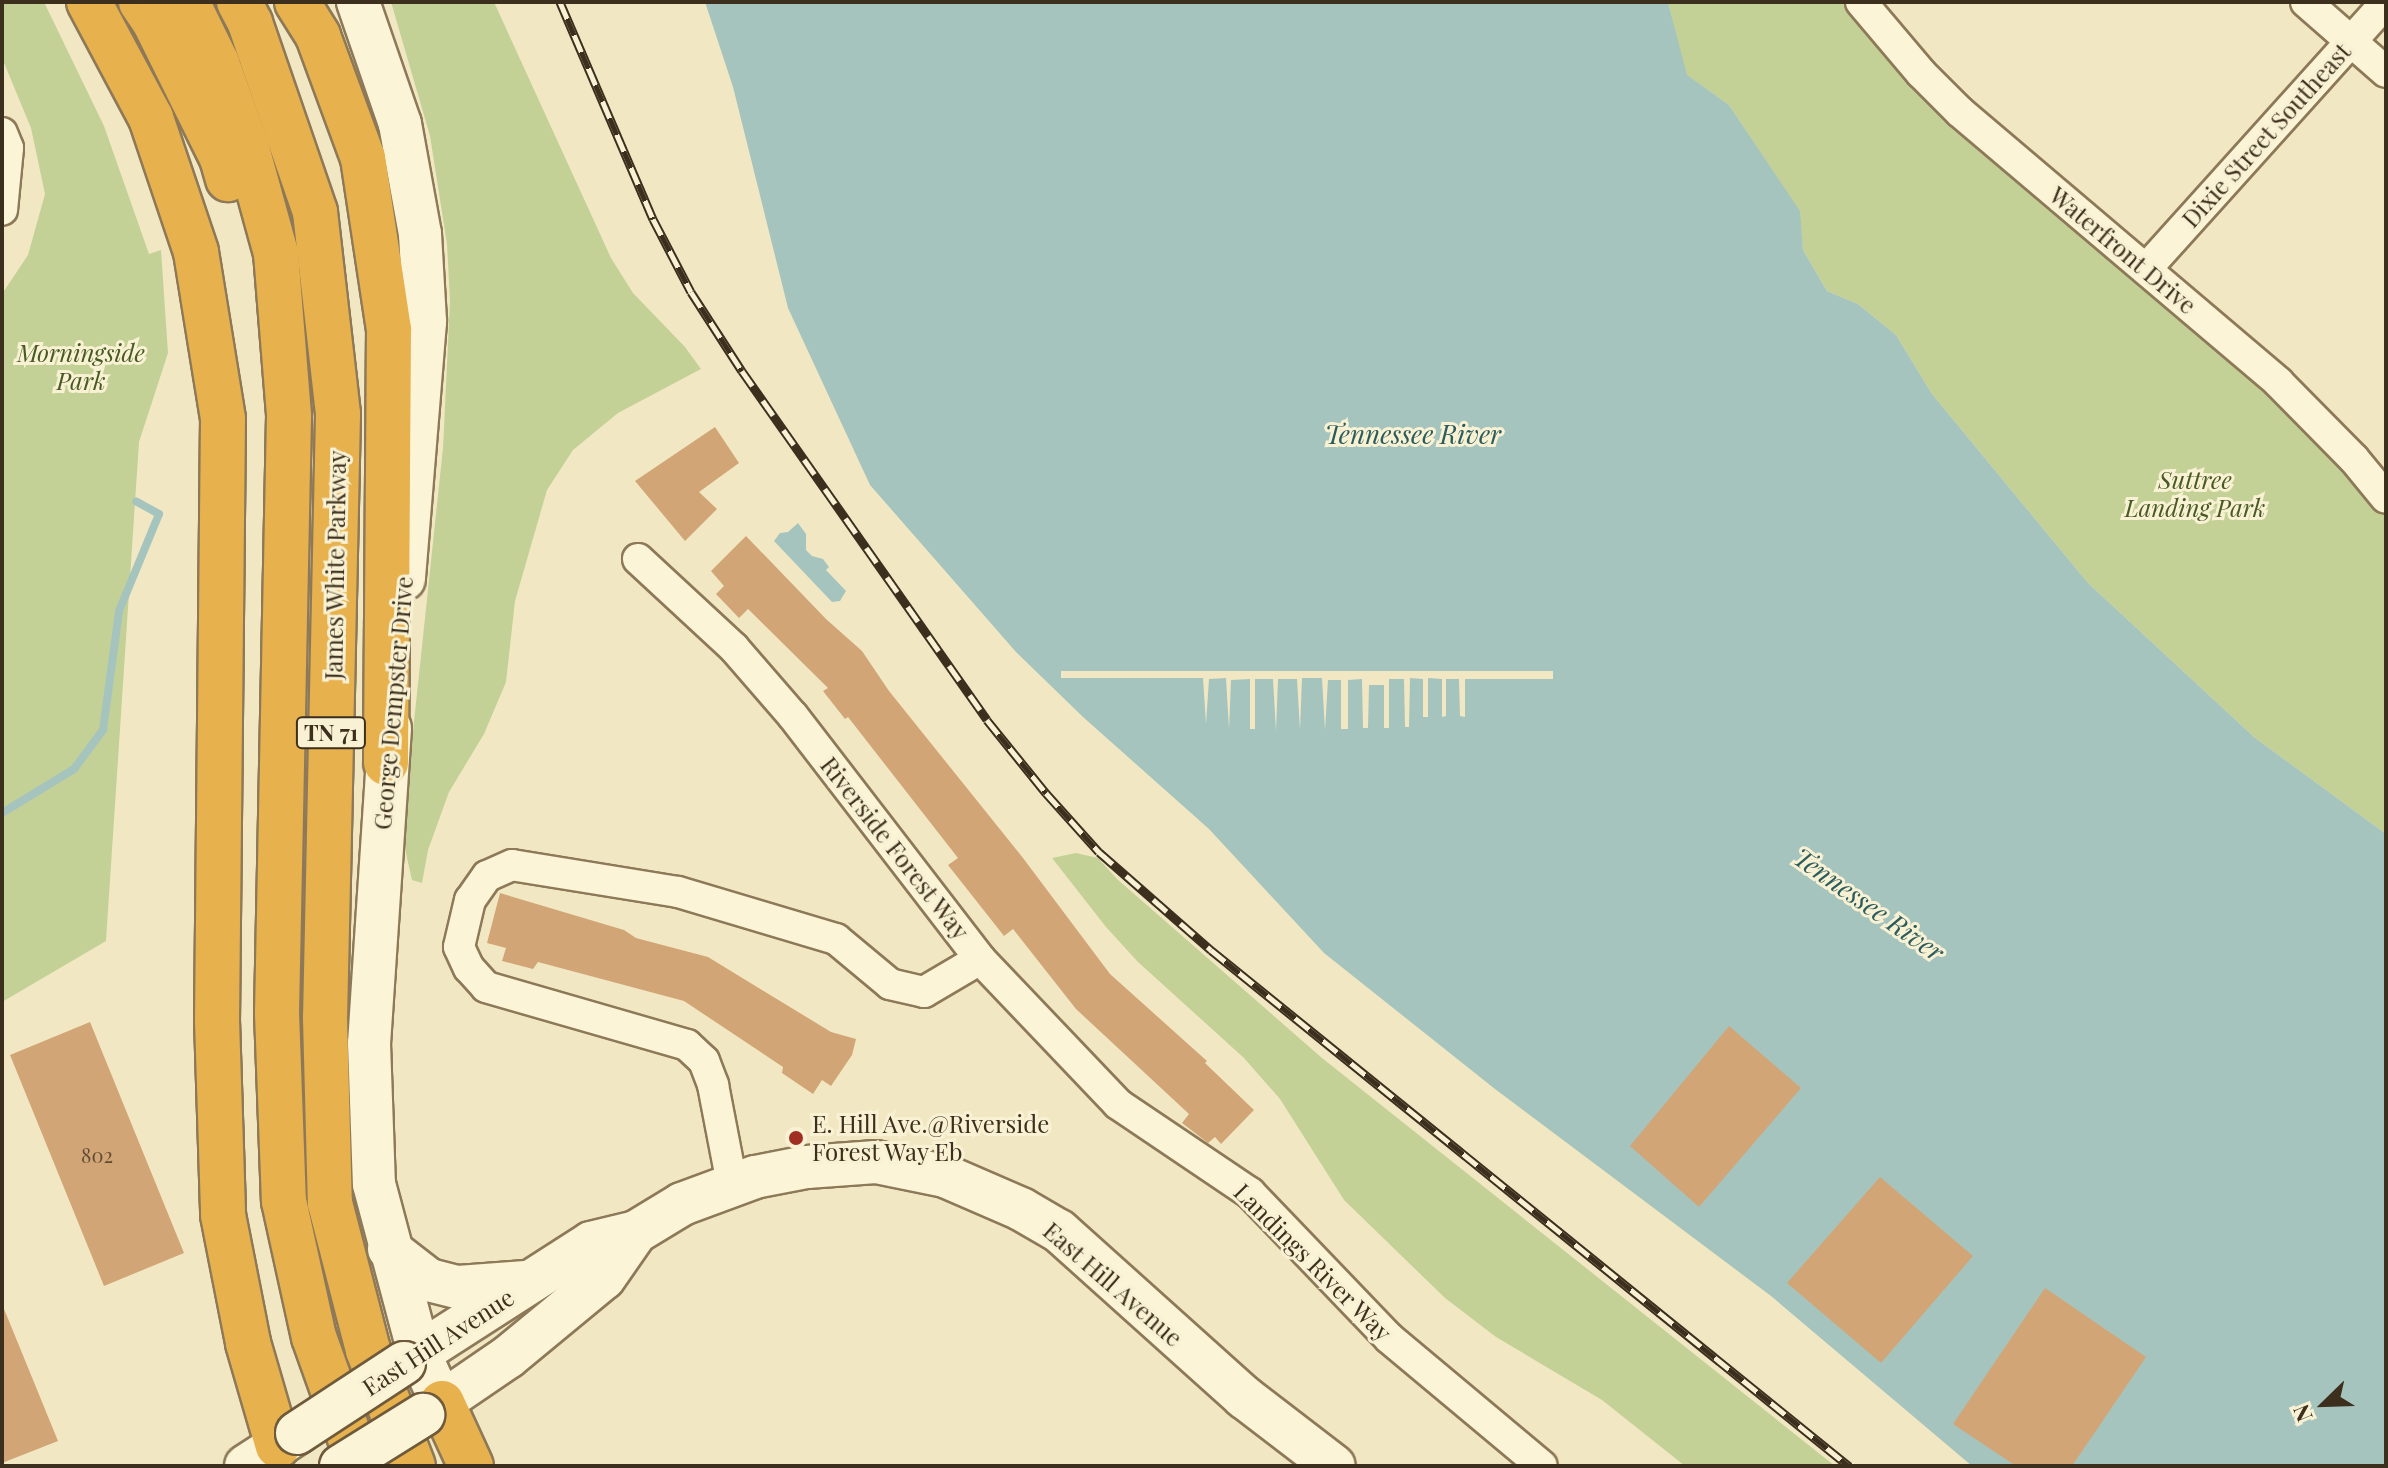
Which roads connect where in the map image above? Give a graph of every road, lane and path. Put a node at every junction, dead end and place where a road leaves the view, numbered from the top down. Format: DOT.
graph roads {
  1 [pos="89,2"];
  2 [pos="141,2"];
  3 [pos="187,2"];
  4 [pos="239,2"];
  5 [pos="297,2"];
  6 [pos="358,2"];
  7 [pos="1861,2"];
  8 [pos="2306,2"];
  9 [pos="2386,2"];
  10 [pos="2351,41"];
  11 [pos="2386,72"];
  12 [pos="2,133"];
  13 [pos="2,210"];
  14 [pos="2146,269"];
  15 [pos="289,416"];
  16 [pos="2386,498"];
  17 [pos="638,559"];
  18 [pos="386,763"];
  19 [pos="980,959"];
  20 [pos="732,1184"];
  21 [pos="636,1232"];
  22 [pos="389,1249"];
  23 [pos="531,1281"];
  24 [pos="412,1358"];
  25 [pos="432,1409"];
  26 [pos="277,1453"];
  27 [pos="341,1466"];
  28 [pos="360,1466"];
  29 [pos="413,1466"];
  30 [pos="471,1466"];
  31 [pos="1334,1466"];
  32 [pos="1542,1466"];
  1 -- 26 [label="highway"];
  2 -- 15 [label="highway"];
  3 -- 15 [label="highway, James White Parkway / TN 71"];
  4 -- 29 [label="highway, James White Parkway / TN 71"];
  5 -- 18 [label="highway"];
  6 -- 18 [label="main road, George Dempster Drive"];
  7 -- 14 [label="street, Waterfront Drive"];
  8 -- 10 [label="street"];
  9 -- 10 [label="street, Dixie Street Southeast"];
  10 -- 11 [label="street"];
  10 -- 14 [label="street, Dixie Street Southeast"];
  12 -- 13 [label="street"];
  14 -- 16 [label="street, Waterfront Drive"];
  15 -- 28 [label="highway, James White Parkway / TN 71"];
  17 -- 19 [label="street, Riverside Forest Way"];
  18 -- 22 [label="main road, George Dempster Drive"];
  19 -- 20 [label="street, Riverside Forest Way"];
  19 -- 32 [label="street, Landings River Way"];
  20 -- 21 [label="main road, East Hill Avenue"];
  20 -- 31 [label="main road, East Hill Avenue"];
  21 -- 23 [label="main road, East Hill Avenue"];
  21 -- 25 [label="main road, East Hill Avenue"];
  22 -- 23 [label="main road"];
  22 -- 24 [label="main road, George Dempster Drive"];
  23 -- 24 [label="main road, East Hill Avenue"];
  24 -- 25 [label="main road, George Dempster Drive"];
  24 -- 26 [label="main road, East Hill Avenue, bridge"];
  25 -- 27 [label="main road, East Hill Avenue, bridge"];
  25 -- 30 [label="highway"];
}
